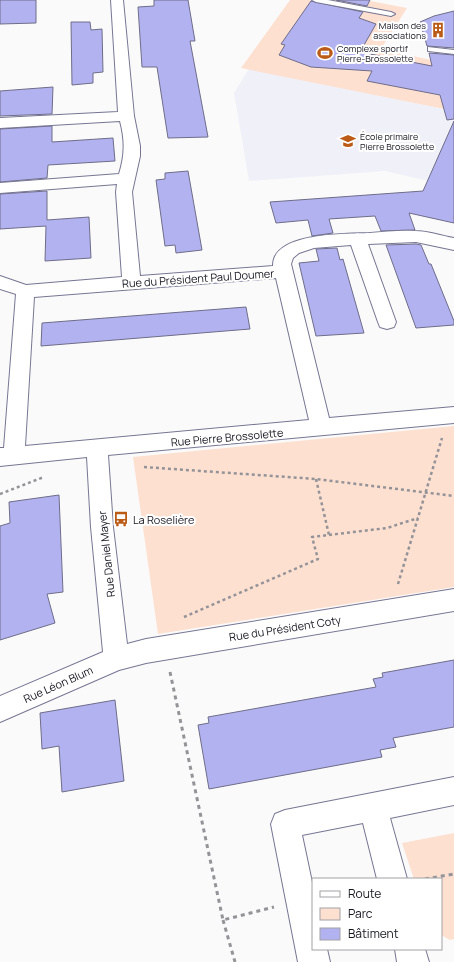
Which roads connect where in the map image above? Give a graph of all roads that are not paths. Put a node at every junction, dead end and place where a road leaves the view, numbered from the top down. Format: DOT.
graph roads {
  1 [pos="117,0"];
  2 [pos="316,0"];
  3 [pos="391,14"];
  4 [pos="431,48"];
  5 [pos="454,52"];
  6 [pos="126,116"];
  7 [pos="0,123"];
  8 [pos="124,179"];
  9 [pos="0,188"];
  10 [pos="358,239"];
  11 [pos="454,244"];
  12 [pos="283,271"];
  13 [pos="0,282"];
  14 [pos="131,283"];
  15 [pos="25,291"];
  16 [pos="387,322"];
  17 [pos="451,416"];
  18 [pos="321,428"];
  19 [pos="97,449"];
  20 [pos="7,457"];
  21 [pos="454,600"];
  22 [pos="116,659"];
  23 [pos="0,709"];
  24 [pos="454,791"];
  25 [pos="373,806"];
  26 [pos="392,878"];
  27 [pos="410,950"];
  28 [pos="314,962"];
  29 [pos="414,962"];
  1 -- 6 [label="street"];
  2 -- 3 [label="lane"];
  4 -- 5 [label="lane"];
  6 -- 7 [label="street"];
  6 -- 8 [label="street"];
  8 -- 9 [label="street"];
  8 -- 14 [label="street"];
  10 -- 11 [label="street"];
  10 -- 12 [label="street"];
  10 -- 16 [label="street"];
  12 -- 14 [label="street, Rue du Président Paul Doumer"];
  12 -- 18 [label="street, Rue du Président Paul Doumer"];
  13 -- 15 [label="street, Rue du Président Paul Doumer"];
  14 -- 15 [label="street, Rue du Président Paul Doumer"];
  15 -- 20 [label="street"];
  17 -- 18 [label="street, Rue Pierre Brossolette"];
  18 -- 19 [label="street, Rue Pierre Brossolette"];
  19 -- 20 [label="street, Rue Pierre Brossolette"];
  19 -- 22 [label="street, Rue Daniel Mayer"];
  21 -- 22 [label="street, Rue du Président Coty"];
  22 -- 23 [label="street, Rue Léon Blum"];
  24 -- 25 [label="street"];
  25 -- 26 [label="street"];
  25 -- 28 [label="street"];
  27 -- 29 [label="street"];
}
